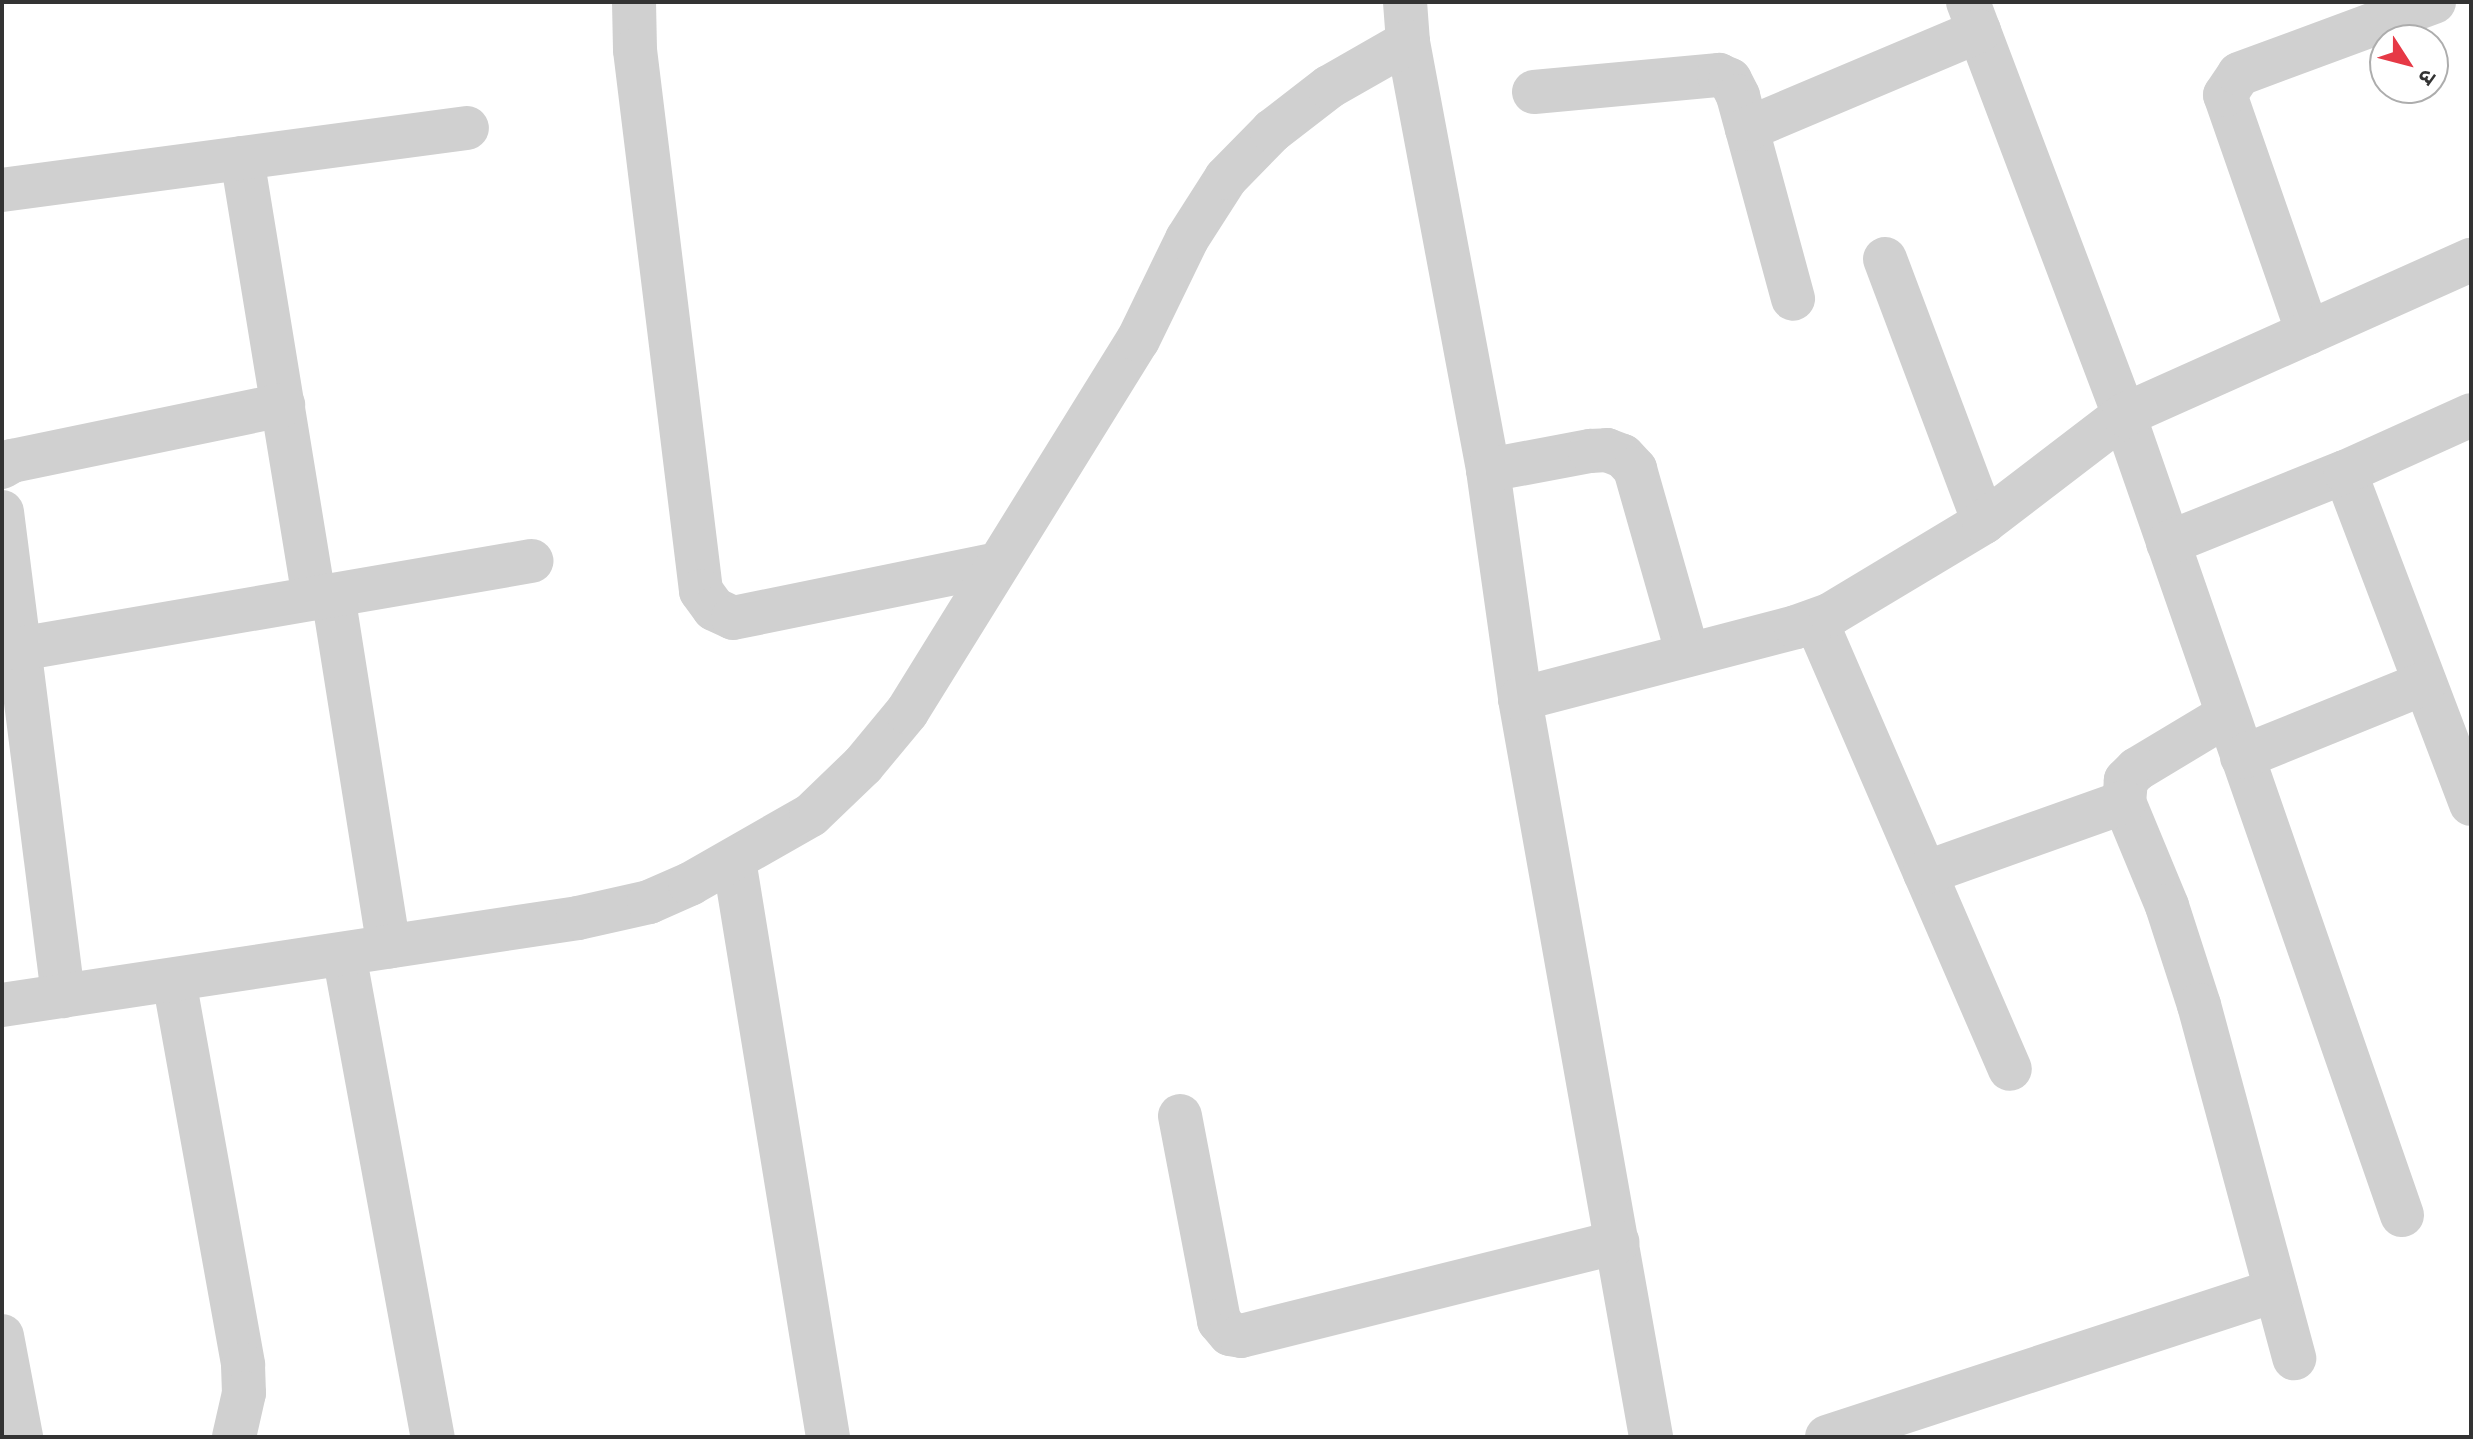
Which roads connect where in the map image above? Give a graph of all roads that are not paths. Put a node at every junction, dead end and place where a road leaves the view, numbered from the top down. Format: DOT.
graph roads {
  1 [pos="634,2"];
  2 [pos="2434,2"];
  3 [pos="1973,16"];
  4 [pos="1406,22"];
  5 [pos="1534,92"];
  6 [pos="467,128"];
  7 [pos="1747,129"];
  8 [pos="242,158"];
  9 [pos="2,190"];
  10 [pos="1885,259"];
  11 [pos="2471,260"];
  12 [pos="1793,299"];
  13 [pos="2308,333"];
  14 [pos="283,405"];
  15 [pos="2124,415"];
  16 [pos="2471,415"];
  17 [pos="2,467"];
  18 [pos="1488,470"];
  19 [pos="2345,472"];
  20 [pos="2,512"];
  21 [pos="1984,522"];
  22 [pos="2168,543"];
  23 [pos="531,561"];
  24 [pos="998,564"];
  25 [pos="323,596"];
  26 [pos="1816,621"];
  27 [pos="19,649"];
  28 [pos="1688,655"];
  29 [pos="2425,683"];
  30 [pos="1520,699"];
  31 [pos="2227,715"];
  32 [pos="2242,757"];
  33 [pos="2124,802"];
  34 [pos="2471,804"];
  35 [pos="734,860"];
  36 [pos="1925,873"];
  37 [pos="389,947"];
  38 [pos="344,954"];
  39 [pos="174,980"];
  40 [pos="63,996"];
  41 [pos="2,1005"];
  42 [pos="2010,1069"];
  43 [pos="1180,1116"];
  44 [pos="2402,1215"];
  45 [pos="1617,1242"];
  46 [pos="2276,1290"];
  47 [pos="2,1336"];
  48 [pos="2294,1358"];
  49 [pos="21,1437"];
  50 [pos="234,1437"];
  51 [pos="433,1437"];
  52 [pos="828,1437"];
  53 [pos="1651,1437"];
  54 [pos="1827,1437"];
  1 -- 24 [label="street"];
  2 -- 13 [label="street"];
  3 -- 7 [label="street"];
  3 -- 15 [label="street"];
  4 -- 18 [label="street"];
  4 -- 24 [label="street"];
  5 -- 7 [label="street"];
  6 -- 8 [label="street"];
  7 -- 12 [label="street"];
  8 -- 9 [label="street"];
  8 -- 14 [label="street"];
  10 -- 21 [label="street"];
  11 -- 13 [label="street"];
  13 -- 15 [label="street"];
  14 -- 17 [label="street"];
  14 -- 25 [label="street"];
  15 -- 21 [label="street"];
  15 -- 22 [label="street"];
  16 -- 19 [label="street"];
  18 -- 28 [label="street"];
  18 -- 30 [label="street"];
  19 -- 22 [label="street"];
  19 -- 29 [label="street"];
  20 -- 27 [label="street"];
  21 -- 26 [label="street"];
  22 -- 31 [label="street"];
  23 -- 25 [label="street"];
  24 -- 35 [label="street"];
  25 -- 27 [label="street"];
  25 -- 37 [label="street"];
  26 -- 28 [label="street"];
  26 -- 36 [label="street"];
  27 -- 40 [label="street"];
  28 -- 30 [label="street"];
  29 -- 32 [label="street"];
  29 -- 34 [label="street"];
  30 -- 45 [label="street"];
  31 -- 32 [label="street"];
  31 -- 33 [label="street"];
  32 -- 44 [label="street"];
  33 -- 36 [label="street"];
  33 -- 46 [label="street"];
  35 -- 37 [label="street"];
  35 -- 52 [label="street"];
  36 -- 42 [label="street"];
  37 -- 38 [label="street"];
  38 -- 39 [label="street"];
  38 -- 51 [label="street"];
  39 -- 40 [label="street"];
  39 -- 50 [label="street"];
  40 -- 41 [label="street"];
  43 -- 45 [label="street"];
  45 -- 53 [label="street"];
  46 -- 48 [label="street"];
  46 -- 54 [label="street"];
  47 -- 49 [label="street"];
}
